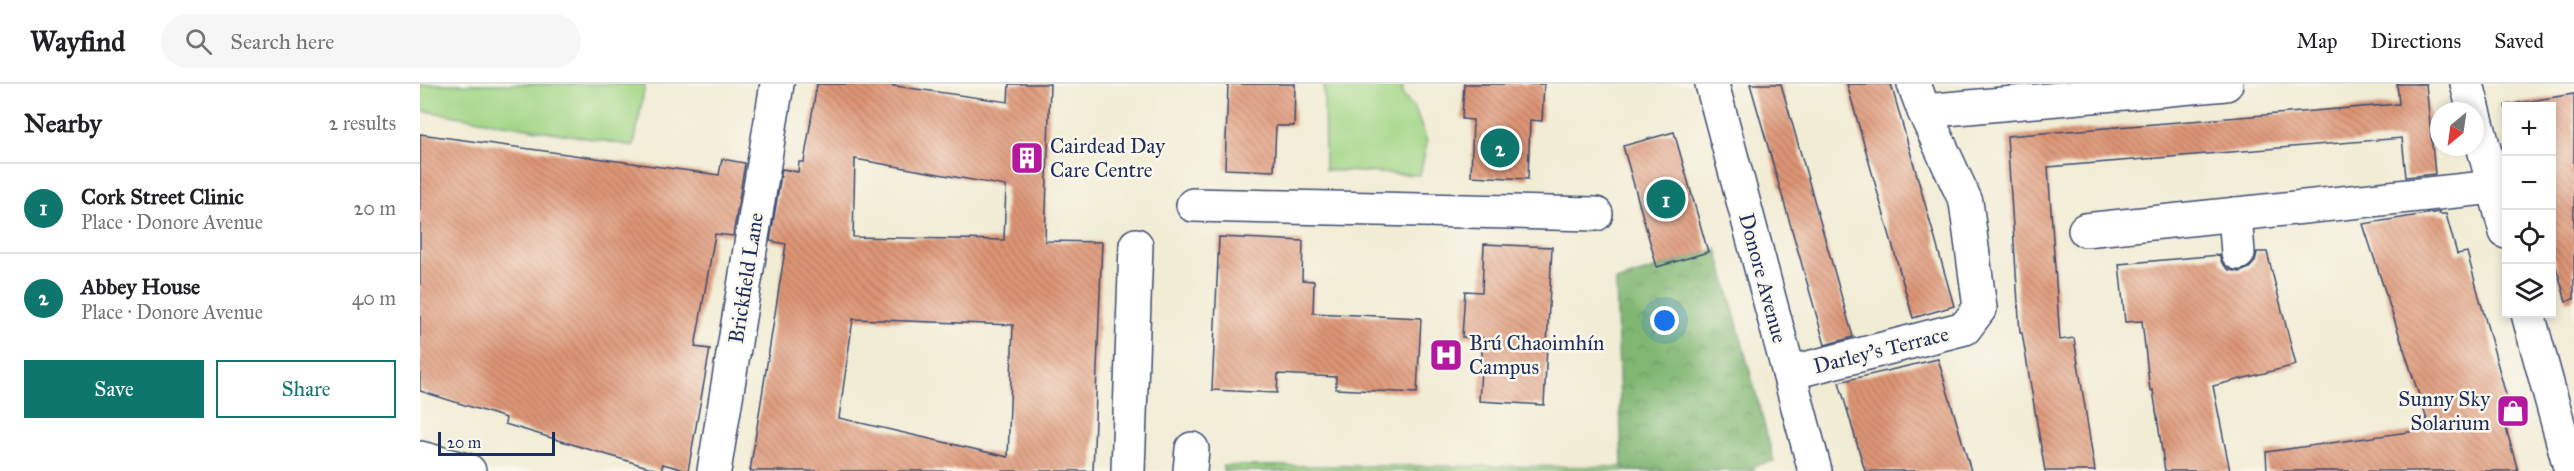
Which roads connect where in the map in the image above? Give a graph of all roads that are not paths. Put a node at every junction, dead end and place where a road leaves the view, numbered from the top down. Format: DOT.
graph roads {
  1 [pos="777,84"];
  2 [pos="1712,84"];
  3 [pos="2226,84"];
  4 [pos="2467,84"];
  5 [pos="1919,97"];
  6 [pos="2471,102"];
  7 [pos="2484,150"];
  8 [pos="2494,187"];
  9 [pos="1193,205"];
  10 [pos="1596,214"];
  11 [pos="2235,214"];
  12 [pos="2502,217"];
  13 [pos="2085,230"];
  14 [pos="1136,245"];
  15 [pos="2238,253"];
  16 [pos="2529,318"];
  17 [pos="1789,373"];
  18 [pos="420,459"];
  19 [pos="469,471"];
  20 [pos="714,471"];
  21 [pos="1128,471"];
  22 [pos="1815,471"];
  23 [pos="2571,471"];
  1 -- 20 [label="street, Brickfield Lane"];
  2 -- 17 [label="street, Donore Avenue"];
  3 -- 5 [label="street"];
  4 -- 6 [label="street"];
  5 -- 17 [label="street, Darley's Terrace"];
  7 -- 8 [label="street"];
  8 -- 11 [label="street"];
  8 -- 12 [label="street"];
  9 -- 10 [label="street"];
  11 -- 13 [label="street"];
  11 -- 15 [label="street"];
  14 -- 21 [label="street"];
  16 -- 23 [label="street"];
  17 -- 22 [label="street, Donore Avenue"];
  18 -- 19 [label="street"];
}
